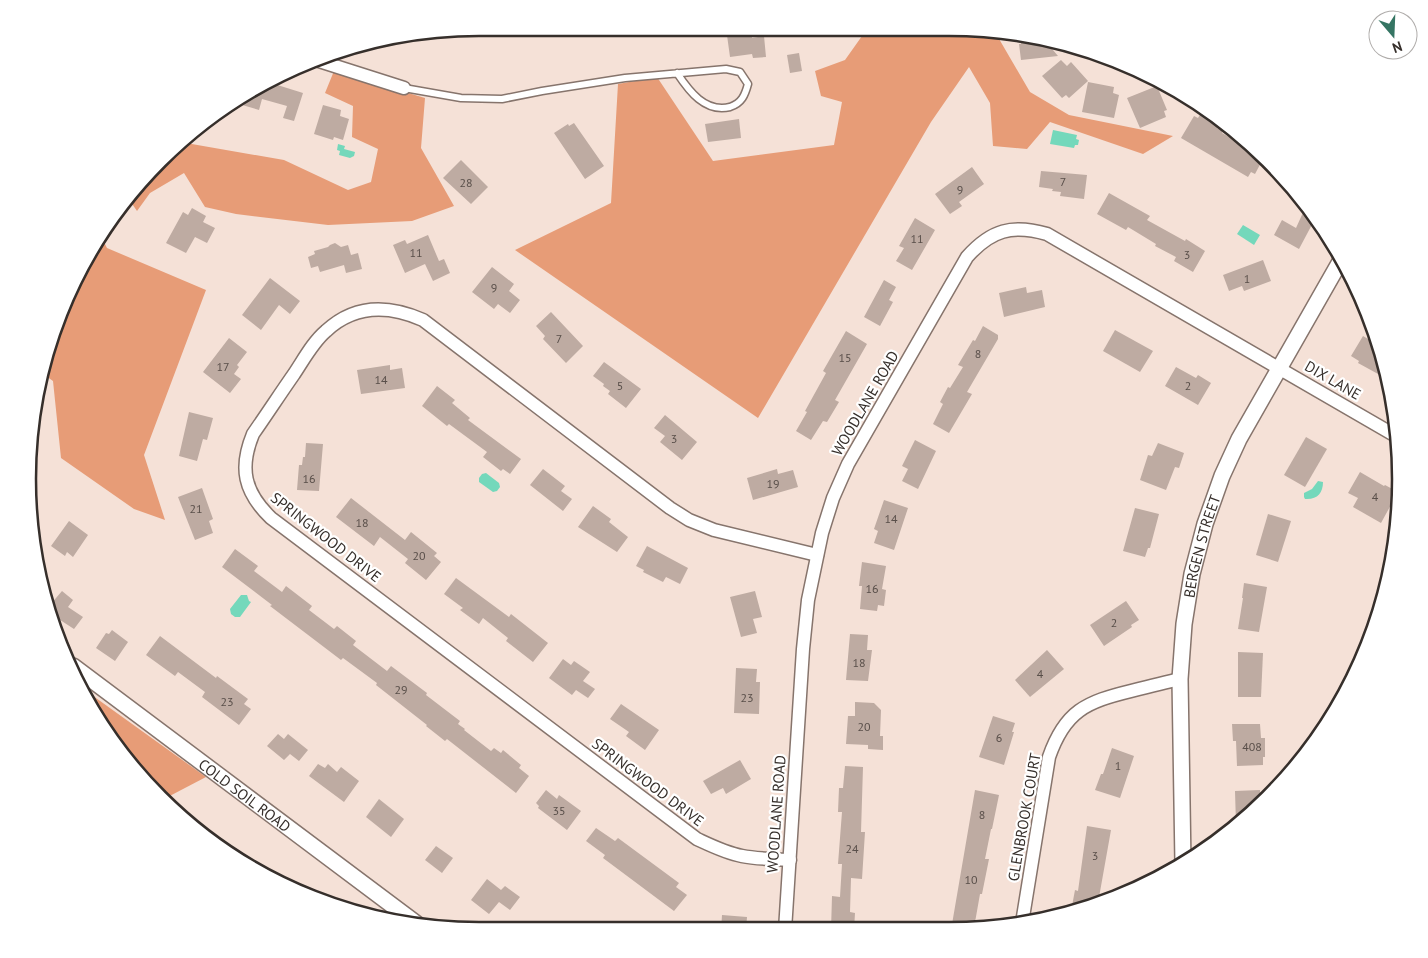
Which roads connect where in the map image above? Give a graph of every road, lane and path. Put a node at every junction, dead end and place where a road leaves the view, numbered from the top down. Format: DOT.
graph roads {
  1 [pos="327,64"];
  2 [pos="677,72"];
  3 [pos="404,88"];
  4 [pos="1337,267"];
  5 [pos="1279,368"];
  6 [pos="1389,432"];
  7 [pos="817,555"];
  8 [pos="80,672"];
  9 [pos="1180,679"];
  10 [pos="1183,854"];
  11 [pos="790,860"];
  12 [pos="405,915"];
  13 [pos="1023,915"];
  14 [pos="786,922"];
  1 -- 3 [label="street"];
  2 -- 2 [label="lane"];
  2 -- 3 [label="lane"];
  4 -- 5 [label="street, BERGEN STREET"];
  5 -- 6 [label="street, DIX LANE"];
  5 -- 7 [label="street, WOODLANE ROAD"];
  5 -- 9 [label="street, BERGEN STREET"];
  7 -- 11 [label="street, WOODLANE ROAD"];
  7 -- 11 [label="street, SPRINGWOOD DRIVE"];
  8 -- 12 [label="street, COLD SOIL ROAD"];
  9 -- 10 [label="street, BERGEN STREET"];
  9 -- 13 [label="street, GLENBROOK COURT"];
  11 -- 14 [label="street, WOODLANE ROAD"];
}
